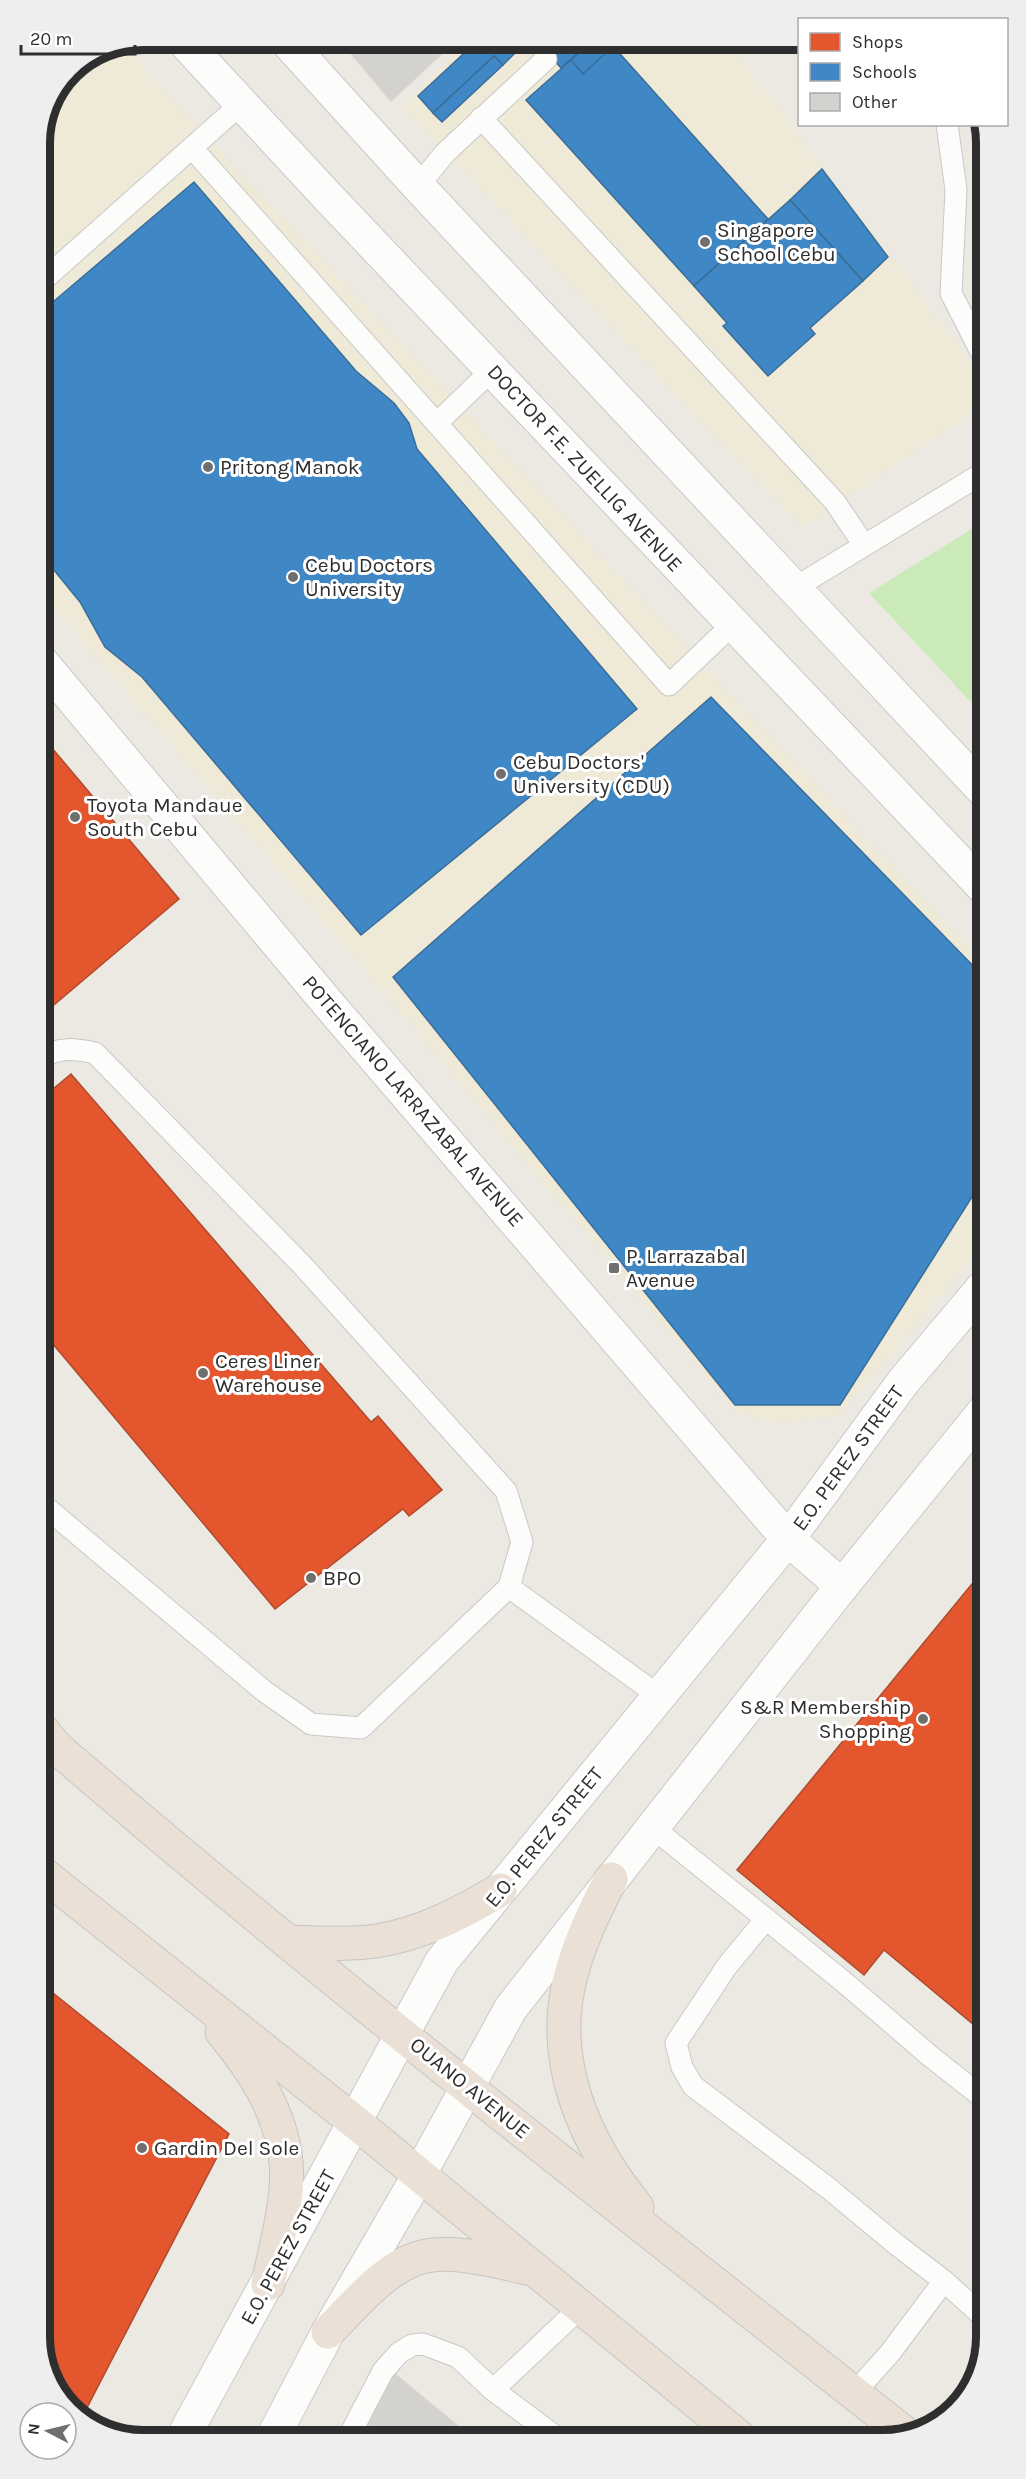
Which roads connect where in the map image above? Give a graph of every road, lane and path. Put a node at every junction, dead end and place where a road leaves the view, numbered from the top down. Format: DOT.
graph roads {
  1 [pos="192,50"];
  2 [pos="295,50"];
  3 [pos="546,59"];
  4 [pos="242,103"];
  5 [pos="481,118"];
  6 [pos="946,126"];
  7 [pos="192,148"];
  8 [pos="418,186"];
  9 [pos="50,274"];
  10 [pos="976,342"];
  11 [pos="492,370"];
  12 [pos="437,423"];
  13 [pos="976,477"];
  14 [pos="864,545"];
  15 [pos="793,589"];
  16 [pos="733,624"];
  17 [pos="50,672"];
  18 [pos="976,783"];
  19 [pos="976,880"];
  20 [pos="50,1052"];
  21 [pos="976,1295"];
  22 [pos="976,1435"];
  23 [pos="50,1511"];
  24 [pos="788,1539"];
  25 [pos="842,1586"];
  26 [pos="509,1587"];
  27 [pos="659,1696"];
  28 [pos="50,1740"];
  29 [pos="652,1827"];
  30 [pos="611,1879"];
  31 [pos="50,1880"];
  32 [pos="500,1890"];
  33 [pos="766,1919"];
  34 [pos="288,1942"];
  35 [pos="184,1987"];
  36 [pos="402,2034"];
  37 [pos="467,2087"];
  38 [pos="976,2092"];
  39 [pos="356,2123"];
  40 [pos="419,2175"];
  41 [pos="673,2250"];
  42 [pos="537,2271"];
  43 [pos="944,2281"];
  44 [pos="268,2284"];
  45 [pos="581,2307"];
  46 [pos="976,2310"];
  47 [pos="328,2332"];
  48 [pos="493,2390"];
  49 [pos="854,2393"];
  50 [pos="899,2428"];
  51 [pos="188,2429"];
  52 [pos="277,2429"];
  53 [pos="353,2429"];
  54 [pos="546,2430"];
  55 [pos="730,2430"];
  1 -- 4 [label="street, DOCTOR F.E. ZUELLIG AVENUE"];
  2 -- 8 [label="street"];
  3 -- 5 [label="lane"];
  4 -- 7 [label="lane"];
  4 -- 11 [label="street, DOCTOR F.E. ZUELLIG AVENUE"];
  5 -- 8 [label="lane"];
  5 -- 14 [label="lane"];
  6 -- 10 [label="lane"];
  7 -- 9 [label="lane"];
  7 -- 12 [label="lane"];
  8 -- 15 [label="street"];
  11 -- 12 [label="lane"];
  11 -- 16 [label="street, DOCTOR F.E. ZUELLIG AVENUE"];
  12 -- 16 [label="lane"];
  13 -- 14 [label="lane"];
  14 -- 15 [label="lane"];
  15 -- 18 [label="street"];
  16 -- 19 [label="street, DOCTOR F.E. ZUELLIG AVENUE"];
  17 -- 24 [label="street, POTENCIANO LARRAZABAL AVENUE"];
  20 -- 26 [label="lane"];
  21 -- 24 [label="street, E.O. PEREZ STREET"];
  22 -- 25 [label="street"];
  23 -- 26 [label="lane"];
  24 -- 25 [label="street, POTENCIANO LARRAZABAL AVENUE"];
  24 -- 27 [label="street, E.O. PEREZ STREET"];
  25 -- 29 [label="street"];
  26 -- 27 [label="lane"];
  27 -- 32 [label="street, E.O. PEREZ STREET"];
  28 -- 34 [label="highway, OUANO AVENUE"];
  29 -- 30 [label="street"];
  29 -- 33 [label="lane"];
  30 -- 37 [label="street"];
  30 -- 41 [label="highway"];
  31 -- 35 [label="highway"];
  32 -- 34 [label="highway"];
  32 -- 36 [label="street, E.O. PEREZ STREET"];
  33 -- 38 [label="lane"];
  33 -- 43 [label="lane"];
  34 -- 36 [label="highway, OUANO AVENUE"];
  35 -- 39 [label="highway"];
  35 -- 44 [label="highway"];
  36 -- 37 [label="highway, OUANO AVENUE"];
  36 -- 39 [label="street, E.O. PEREZ STREET"];
  37 -- 40 [label="street"];
  37 -- 41 [label="highway, OUANO AVENUE"];
  39 -- 40 [label="highway"];
  39 -- 44 [label="street, E.O. PEREZ STREET"];
  40 -- 42 [label="highway"];
  40 -- 47 [label="street"];
  41 -- 49 [label="highway, OUANO AVENUE"];
  42 -- 45 [label="highway"];
  42 -- 47 [label="highway"];
  43 -- 46 [label="lane"];
  43 -- 49 [label="lane"];
  44 -- 51 [label="street, E.O. PEREZ STREET"];
  45 -- 48 [label="lane"];
  45 -- 55 [label="highway"];
  47 -- 52 [label="street"];
  48 -- 53 [label="lane"];
  48 -- 54 [label="lane"];
  49 -- 50 [label="highway, OUANO AVENUE"];
}
